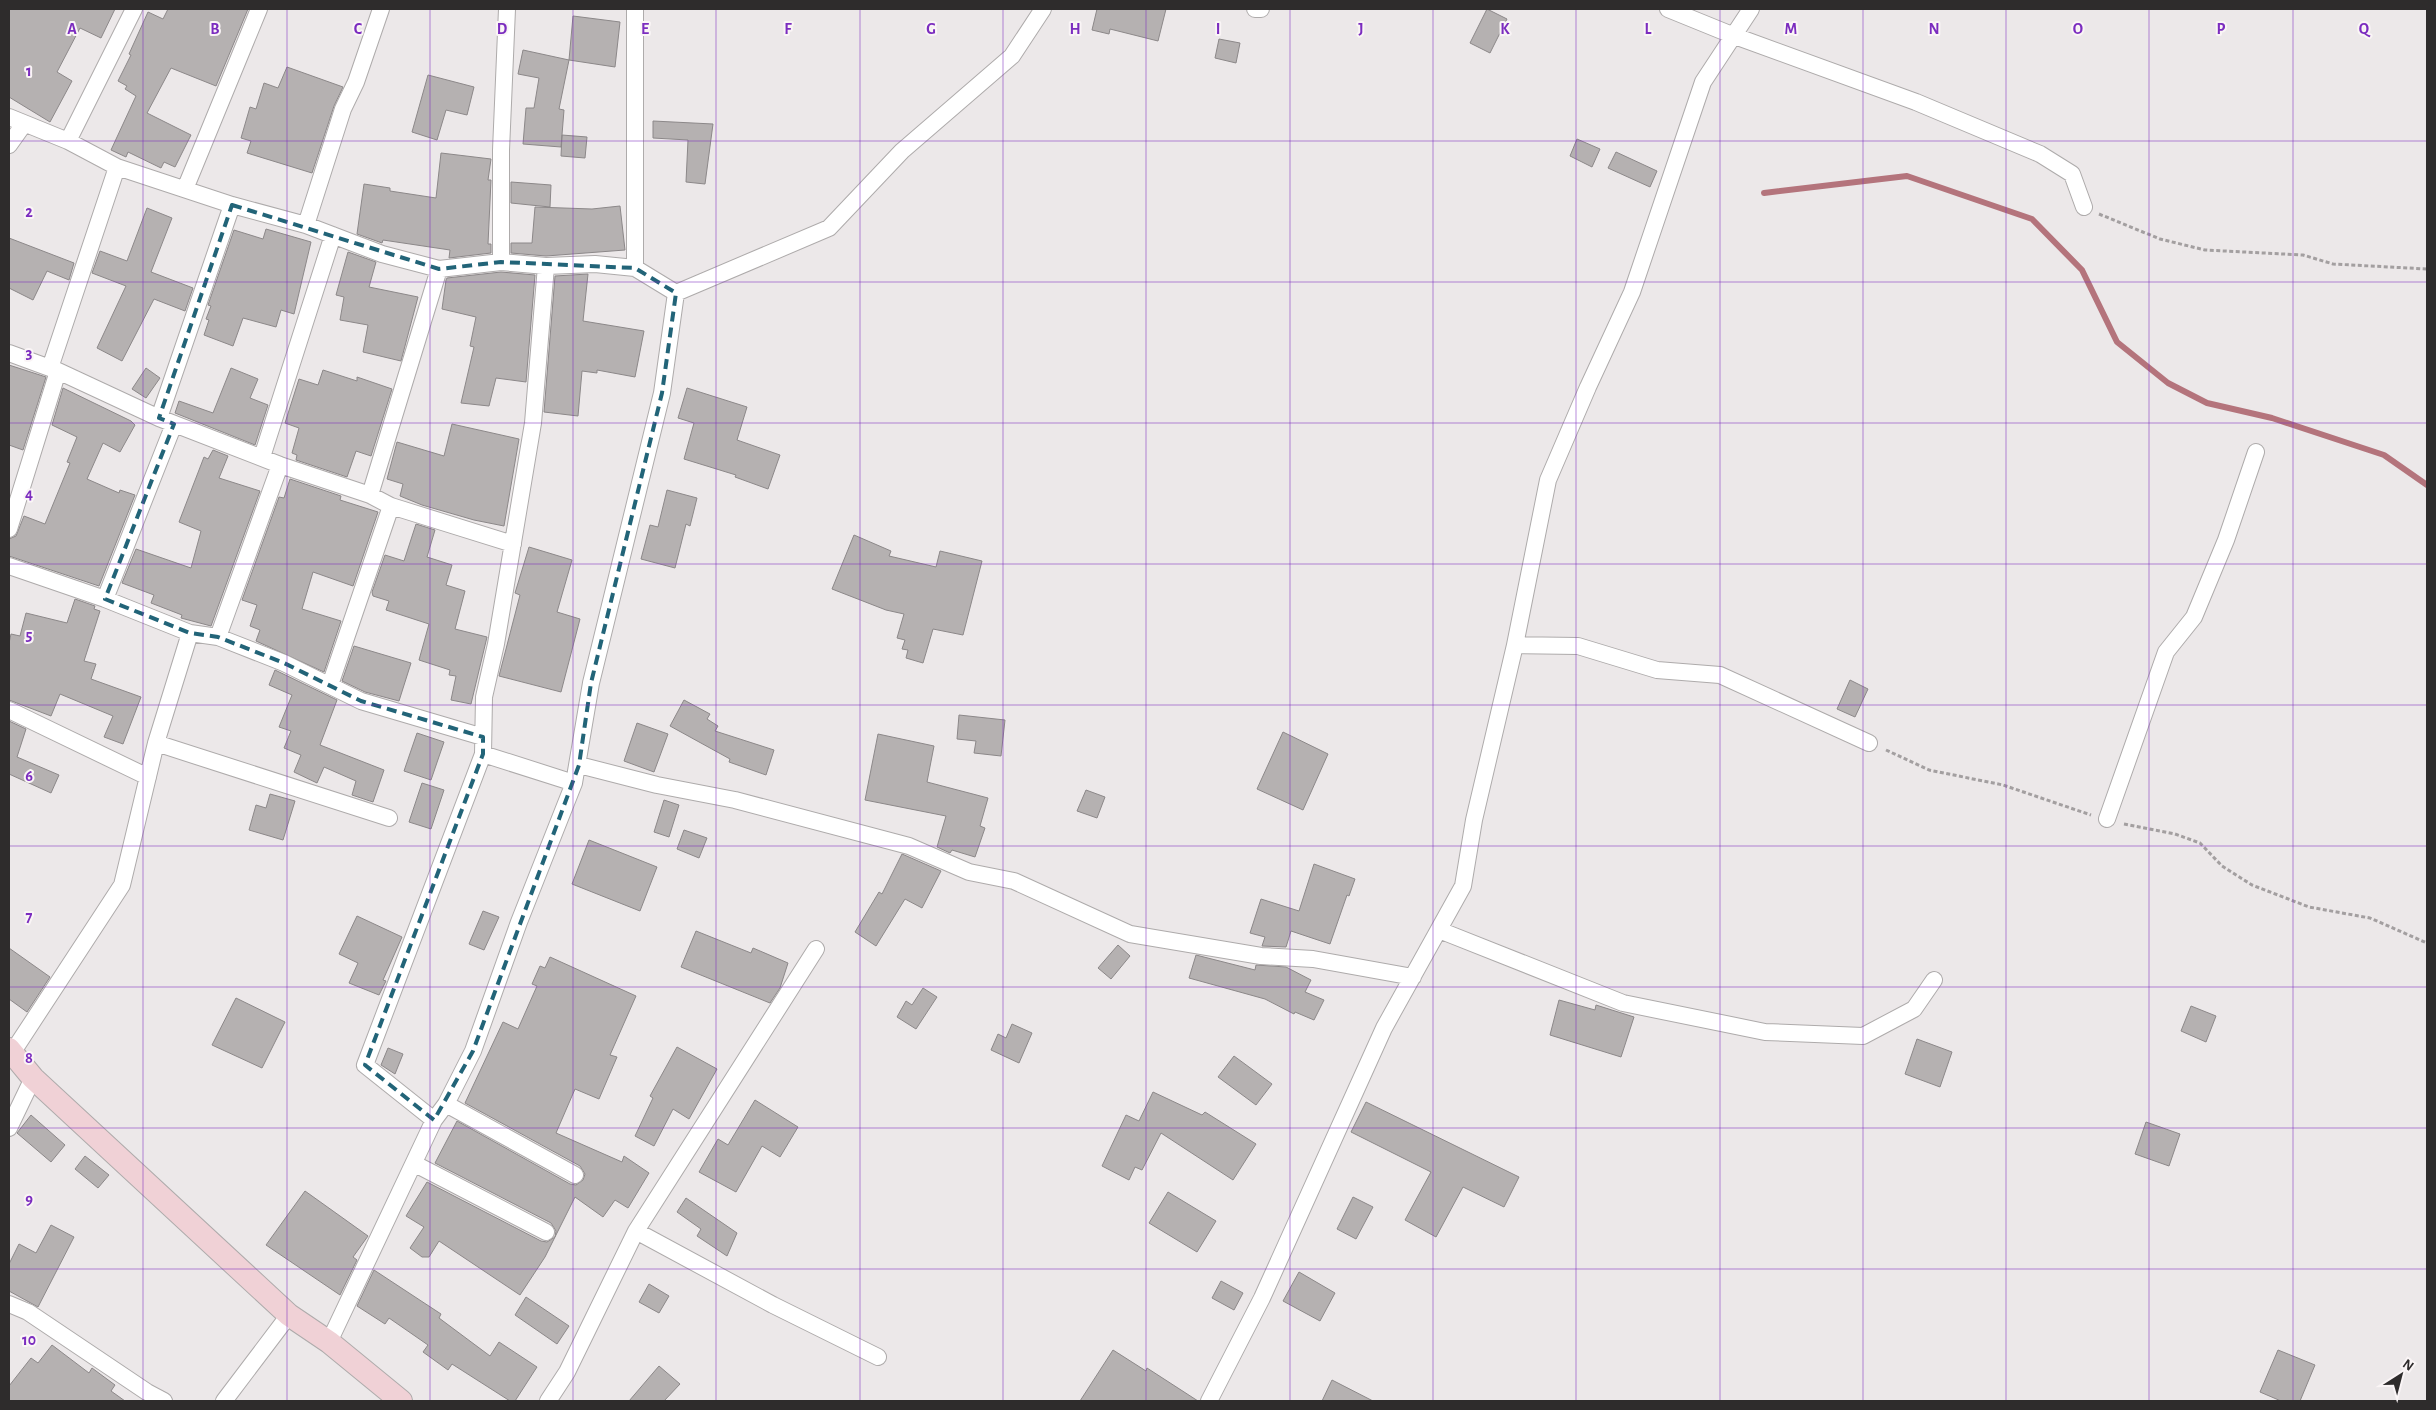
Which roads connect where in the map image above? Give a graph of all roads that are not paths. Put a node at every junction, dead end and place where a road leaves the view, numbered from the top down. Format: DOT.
graph roads {
  1 [pos="134,9"];
  2 [pos="259,9"];
  3 [pos="381,9"];
  4 [pos="507,9"];
  5 [pos="635,9"];
  6 [pos="1043,9"];
  7 [pos="1255,9"];
  8 [pos="1261,9"];
  9 [pos="1668,9"];
  10 [pos="1751,9"];
  11 [pos="1732,35"];
  12 [pos="9,117"];
  13 [pos="24,124"];
  14 [pos="68,141"];
  15 [pos="9,145"];
  16 [pos="117,167"];
  17 [pos="185,189"];
  18 [pos="232,205"];
  19 [pos="2084,207"];
  20 [pos="306,225"];
  21 [pos="333,235"];
  22 [pos="501,262"];
  23 [pos="546,266"];
  24 [pos="635,268"];
  25 [pos="439,269"];
  26 [pos="676,293"];
  27 [pos="9,354"];
  28 [pos="54,370"];
  29 [pos="166,421"];
  30 [pos="2256,452"];
  31 [pos="262,457"];
  32 [pos="280,464"];
  33 [pos="370,495"];
  34 [pos="391,506"];
  35 [pos="9,529"];
  36 [pos="513,544"];
  37 [pos="9,566"];
  38 [pos="105,599"];
  39 [pos="190,633"];
  40 [pos="218,637"];
  41 [pos="1515,645"];
  42 [pos="330,684"];
  43 [pos="9,710"];
  44 [pos="483,737"];
  45 [pos="156,743"];
  46 [pos="1869,743"];
  47 [pos="483,754"];
  48 [pos="579,765"];
  49 [pos="148,777"];
  50 [pos="574,782"];
  51 [pos="389,818"];
  52 [pos="2107,819"];
  53 [pos="1439,930"];
  54 [pos="816,950"];
  55 [pos="1413,977"];
  56 [pos="1934,980"];
  57 [pos="10,1051"];
  58 [pos="33,1078"];
  59 [pos="446,1104"];
  60 [pos="434,1120"];
  61 [pos="9,1128"];
  62 [pos="414,1164"];
  63 [pos="575,1176"];
  64 [pos="636,1231"];
  65 [pos="546,1232"];
  66 [pos="9,1304"];
  67 [pos="289,1315"];
  68 [pos="329,1342"];
  69 [pos="878,1357"];
  70 [pos="164,1401"];
  71 [pos="224,1401"];
  72 [pos="401,1401"];
  73 [pos="548,1401"];
  74 [pos="1209,1401"];
  1 -- 14 [label="street"];
  2 -- 17 [label="street"];
  3 -- 20 [label="street"];
  4 -- 22 [label="street"];
  5 -- 24 [label="street"];
  6 -- 26 [label="street"];
  7 -- 8 [label="street"];
  9 -- 11 [label="street"];
  10 -- 11 [label="street"];
  11 -- 19 [label="street"];
  11 -- 41 [label="street"];
  12 -- 13 [label="street"];
  13 -- 14 [label="street"];
  13 -- 15 [label="street"];
  14 -- 16 [label="street"];
  16 -- 17 [label="street"];
  16 -- 28 [label="street"];
  17 -- 18 [label="street"];
  18 -- 20 [label="street"];
  18 -- 29 [label="street"];
  20 -- 21 [label="street"];
  21 -- 25 [label="street"];
  21 -- 31 [label="street"];
  22 -- 23 [label="street"];
  22 -- 25 [label="street"];
  23 -- 24 [label="street"];
  23 -- 36 [label="street"];
  24 -- 26 [label="street"];
  25 -- 33 [label="street"];
  26 -- 48 [label="street"];
  27 -- 28 [label="street"];
  28 -- 29 [label="street"];
  28 -- 35 [label="street"];
  29 -- 31 [label="street"];
  29 -- 38 [label="street"];
  30 -- 52 [label="street"];
  31 -- 32 [label="street"];
  32 -- 33 [label="street"];
  32 -- 40 [label="street"];
  33 -- 34 [label="street"];
  34 -- 36 [label="street"];
  34 -- 42 [label="street"];
  36 -- 44 [label="street"];
  37 -- 38 [label="street"];
  38 -- 39 [label="street"];
  39 -- 40 [label="street"];
  39 -- 45 [label="street"];
  40 -- 42 [label="street"];
  41 -- 46 [label="street"];
  41 -- 53 [label="street"];
  42 -- 44 [label="street"];
  43 -- 49 [label="street"];
  44 -- 47 [label="street"];
  45 -- 49 [label="street"];
  45 -- 51 [label="street"];
  47 -- 50 [label="street"];
  47 -- 60 [label="street"];
  48 -- 50 [label="street"];
  48 -- 55 [label="street"];
  49 -- 57 [label="street"];
  50 -- 59 [label="street"];
  53 -- 55 [label="street"];
  53 -- 56 [label="street"];
  54 -- 64 [label="street"];
  55 -- 74 [label="street"];
  57 -- 58 [label="street"];
  58 -- 61 [label="street"];
  58 -- 67 [label="street"];
  59 -- 60 [label="street"];
  59 -- 63 [label="street"];
  60 -- 62 [label="street"];
  62 -- 65 [label="street"];
  62 -- 68 [label="street"];
  64 -- 69 [label="street"];
  64 -- 73 [label="street"];
  66 -- 70 [label="street"];
  67 -- 68 [label="street"];
  67 -- 71 [label="street"];
  68 -- 72 [label="street"];
}
